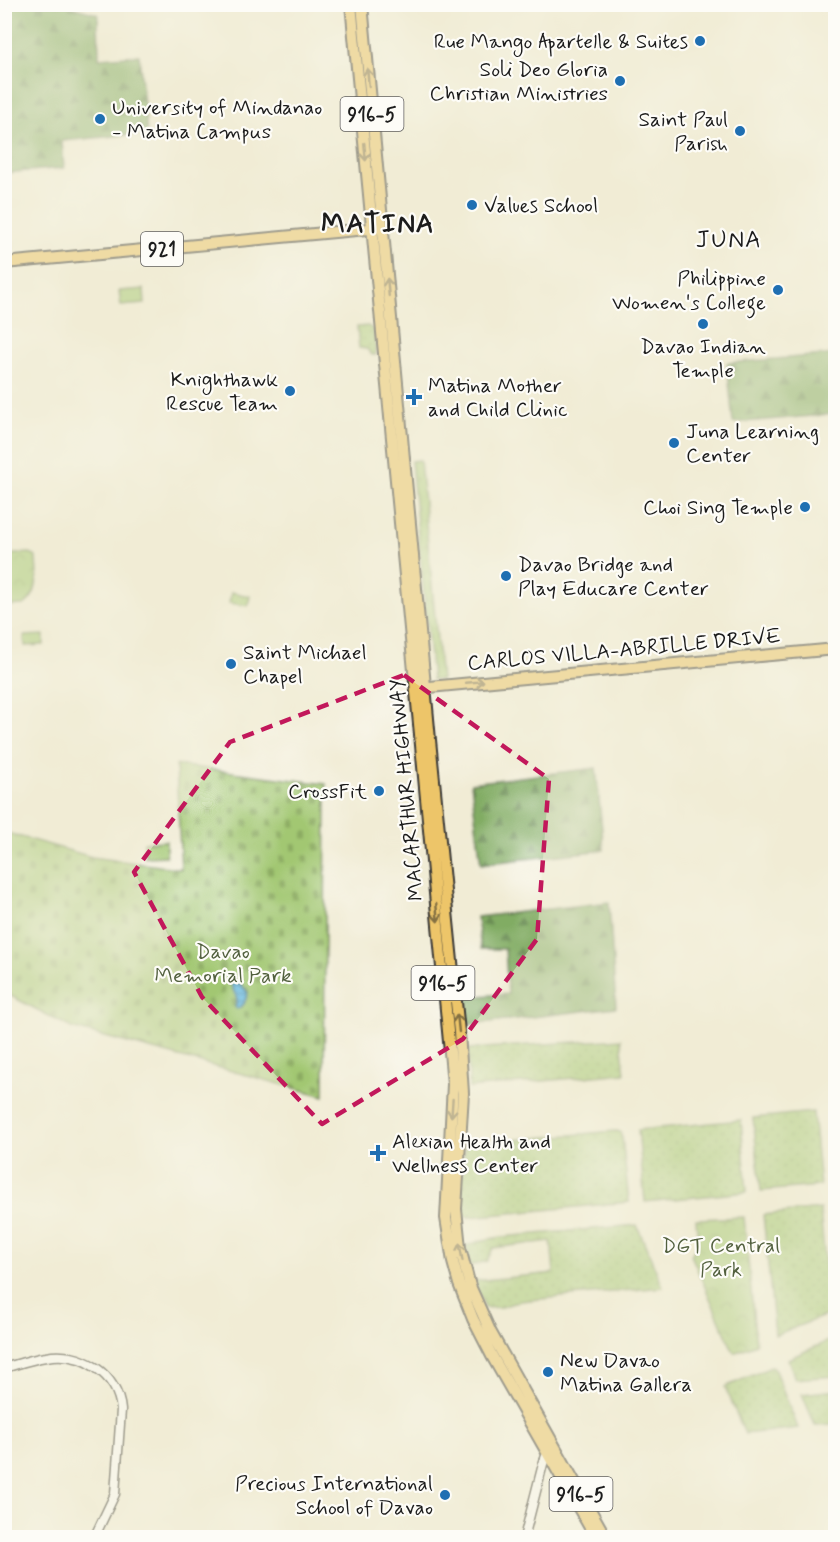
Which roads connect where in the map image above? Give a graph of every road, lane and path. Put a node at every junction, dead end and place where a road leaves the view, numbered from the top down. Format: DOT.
graph roads {
  1 [pos="351,4"];
  2 [pos="362,4"];
  3 [pos="359,31"];
  4 [pos="378,228"];
  5 [pos="4,263"];
  6 [pos="836,649"];
  7 [pos="420,687"];
  8 [pos="4,1368"];
  9 [pos="552,1452"];
  10 [pos="94,1538"];
  11 [pos="524,1538"];
  12 [pos="596,1538"];
  13 [pos="606,1538"];
  1 -- 3 [label="main road, MACARTHUR HIGHWAY / 916-5"];
  2 -- 3 [label="main road, MACARTHUR HIGHWAY / 916-5"];
  3 -- 4 [label="main road, MACARTHUR HIGHWAY / 916-5"];
  4 -- 5 [label="main road, 921"];
  4 -- 7 [label="main road, MACARTHUR HIGHWAY / 916-5"];
  7 -- 6 [label="main road, CARLOS VILLA-ABRILLE DRIVE, one-way"];
  7 -- 9 [label="main road, MACARTHUR HIGHWAY / 916-5"];
  8 -- 10 [label="street"];
  9 -- 11 [label="street"];
  9 -- 12 [label="main road, MACARTHUR HIGHWAY / 916-5"];
  9 -- 13 [label="main road, MACARTHUR HIGHWAY / 916-5"];
}
